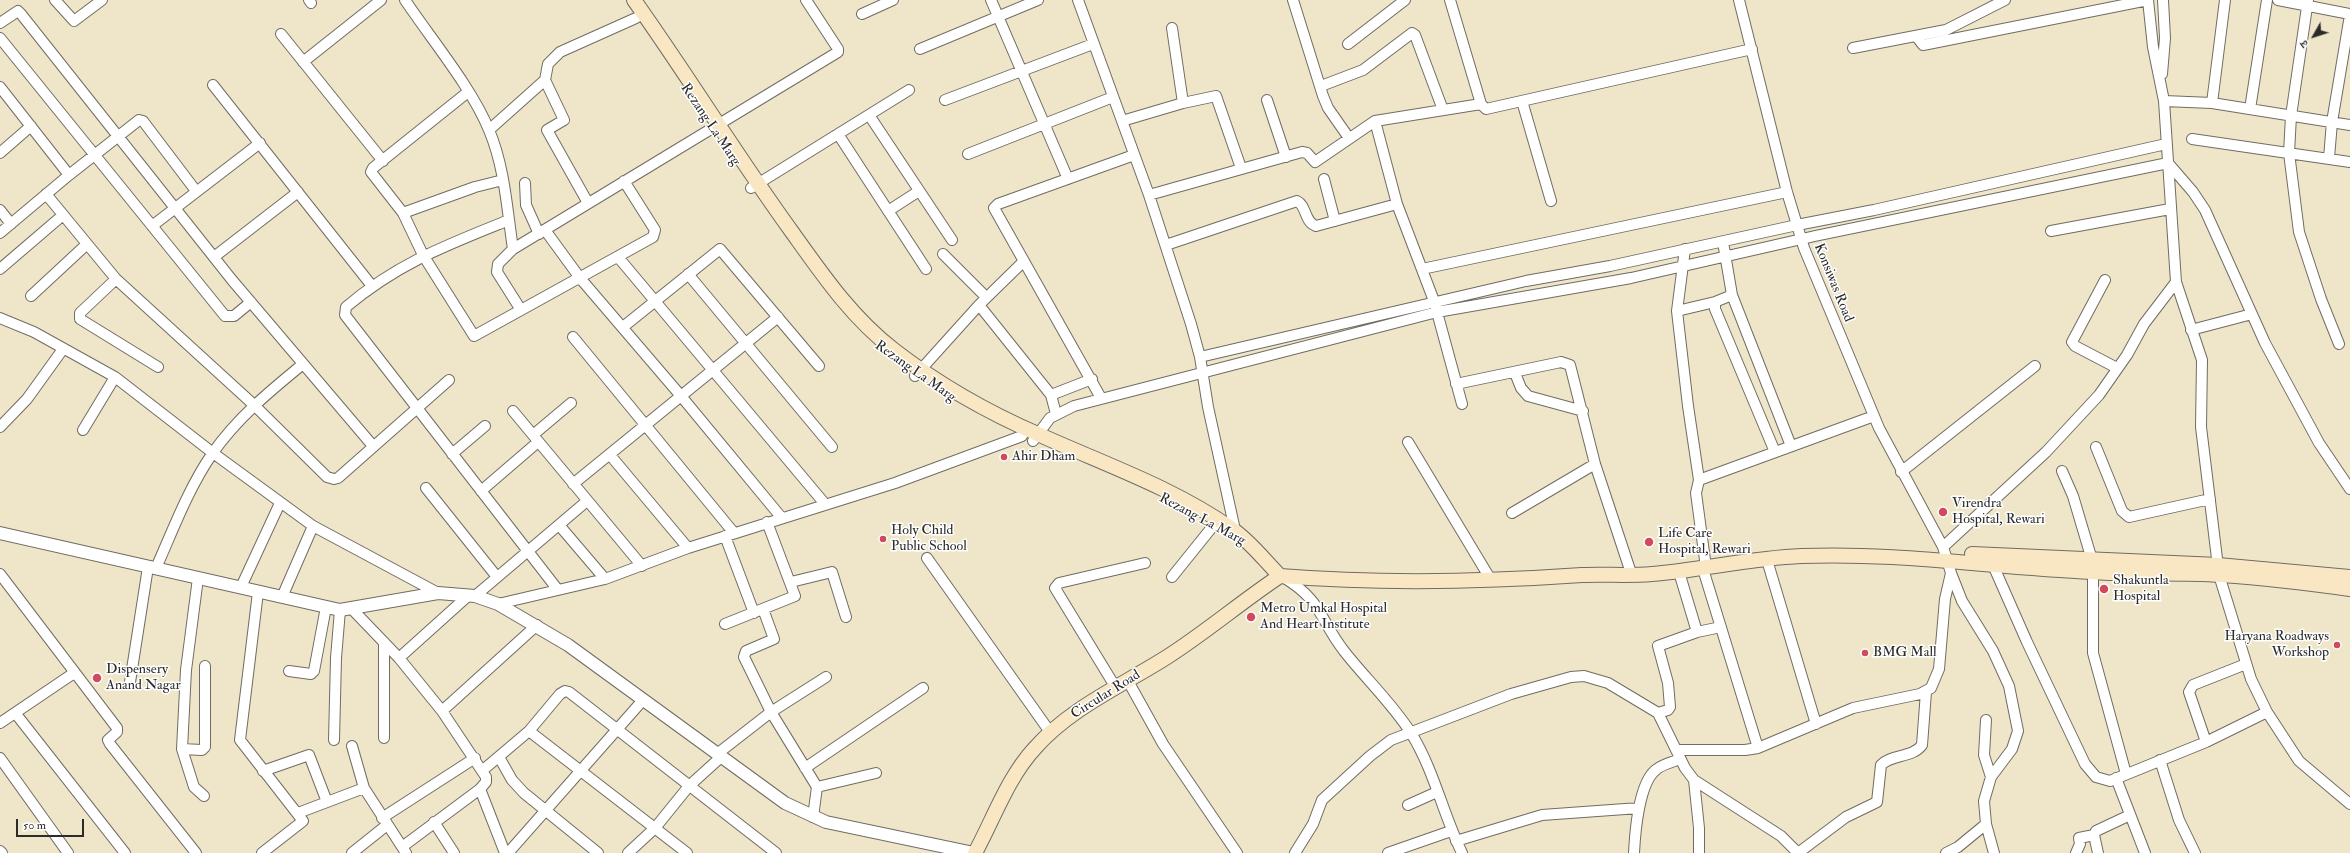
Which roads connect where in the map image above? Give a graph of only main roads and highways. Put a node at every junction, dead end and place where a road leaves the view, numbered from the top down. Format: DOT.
graph roads {
  1 [pos="623,0"];
  2 [pos="634,0"];
  3 [pos="716,126"];
  4 [pos="1099,465"];
  5 [pos="1251,547"];
  6 [pos="1947,558"];
  7 [pos="1704,565"];
  8 [pos="2092,566"];
  9 [pos="2219,570"];
  10 [pos="1626,572"];
  11 [pos="1280,576"];
  12 [pos="2350,577"];
  13 [pos="2350,589"];
  14 [pos="974,853"];
  1 -- 3 [label="main road, Rezang La Marg"];
  2 -- 3 [label="main road, Rezang La Marg"];
  3 -- 4 [label="main road, Rezang La Marg"];
  4 -- 5 [label="main road, Rezang La Marg"];
  4 -- 5 [label="main road, Rezang La Marg"];
  5 -- 11 [label="main road, Rezang La Marg"];
  6 -- 7 [label="main road"];
  6 -- 7 [label="main road"];
  6 -- 8 [label="main road"];
  6 -- 8 [label="main road"];
  7 -- 10 [label="main road"];
  7 -- 10 [label="main road"];
  8 -- 9 [label="main road"];
  9 -- 12 [label="main road"];
  9 -- 13 [label="main road"];
  10 -- 11 [label="main road"];
  11 -- 14 [label="main road, Circular Road"];
}
